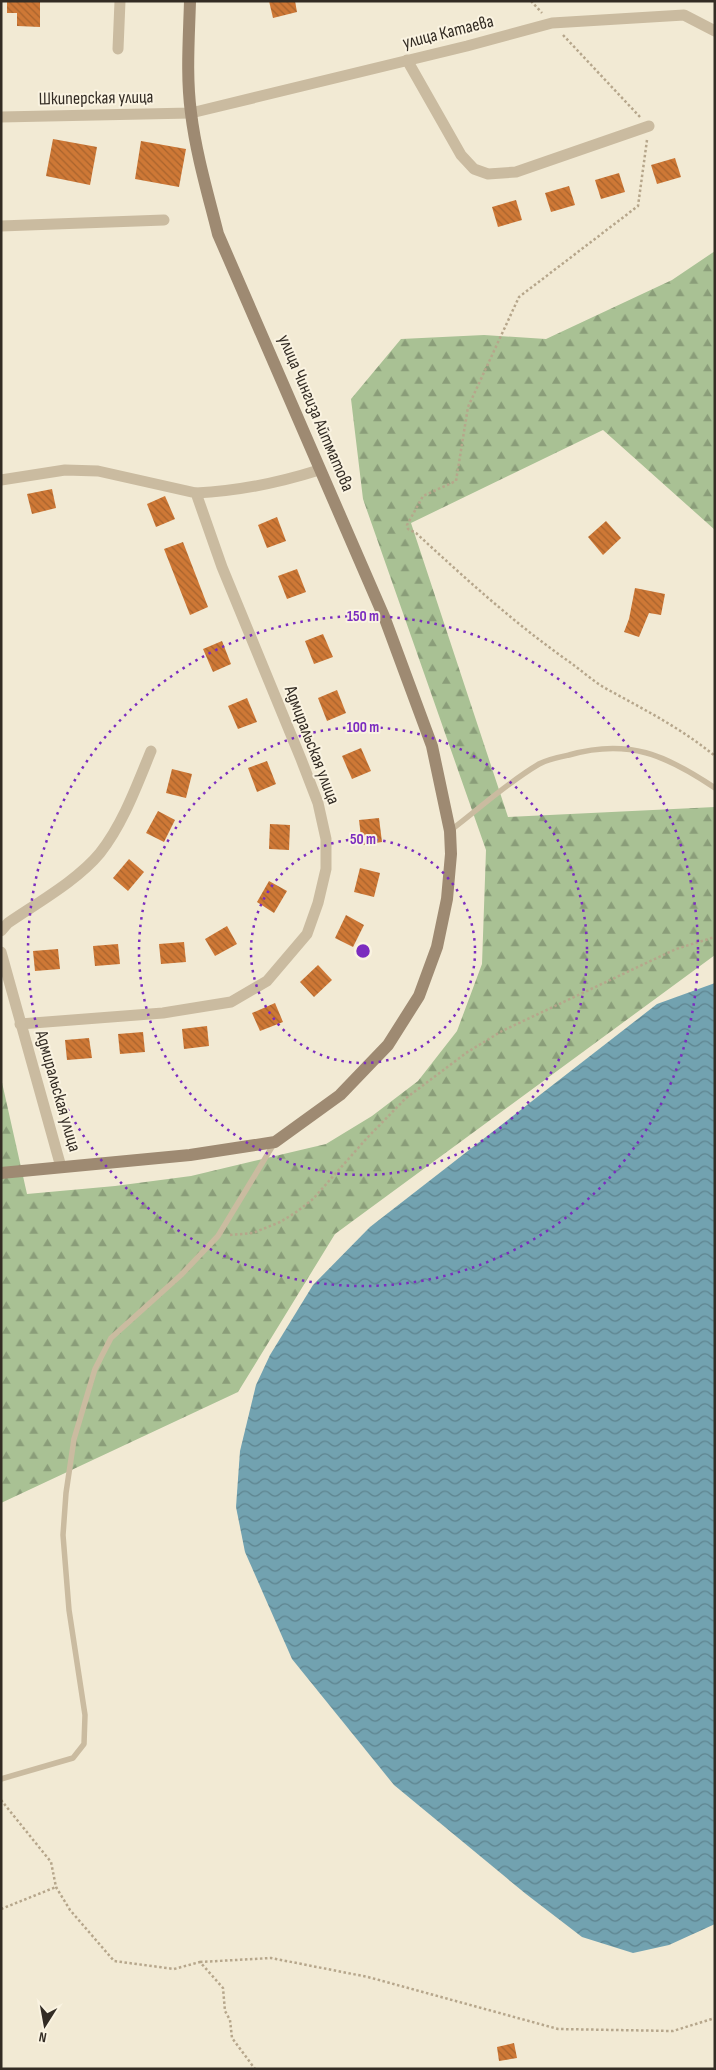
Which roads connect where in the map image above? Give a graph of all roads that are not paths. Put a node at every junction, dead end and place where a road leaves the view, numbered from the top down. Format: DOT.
graph roads {
  1 [pos="120,1"];
  2 [pos="190,1"];
  3 [pos="715,31"];
  4 [pos="118,49"];
  5 [pos="407,60"];
  6 [pos="191,113"];
  7 [pos="1,117"];
  8 [pos="649,126"];
  9 [pos="164,220"];
  10 [pos="1,226"];
  11 [pos="319,470"];
  12 [pos="1,480"];
  13 [pos="196,493"];
  14 [pos="151,751"];
  15 [pos="715,788"];
  16 [pos="450,831"];
  17 [pos="1,930"];
  18 [pos="1,952"];
  19 [pos="20,1024"];
  20 [pos="275,1142"];
  21 [pos="61,1167"];
  22 [pos="1,1173"];
  23 [pos="1,1779"];
  1 -- 4 [label="street"];
  2 -- 6 [label="street, улица Чингиза Айтматова"];
  3 -- 5 [label="street, улица Катаева"];
  5 -- 6 [label="street, улица Катаева"];
  5 -- 8 [label="street"];
  6 -- 7 [label="street, Шкиперская улица"];
  6 -- 11 [label="street, улица Чингиза Айтматова"];
  9 -- 10 [label="street"];
  11 -- 13 [label="street"];
  11 -- 16 [label="street, улица Чингиза Айтматова"];
  12 -- 13 [label="street"];
  13 -- 19 [label="street, Адмиральская улица"];
  14 -- 17 [label="street"];
  15 -- 16 [label="lane"];
  16 -- 20 [label="street, улица Чингиза Айтматова"];
  18 -- 19 [label="street, Адмиральская улица"];
  19 -- 21 [label="street, Адмиральская улица"];
  20 -- 21 [label="street"];
  20 -- 23 [label="lane"];
  21 -- 22 [label="street"];
}
